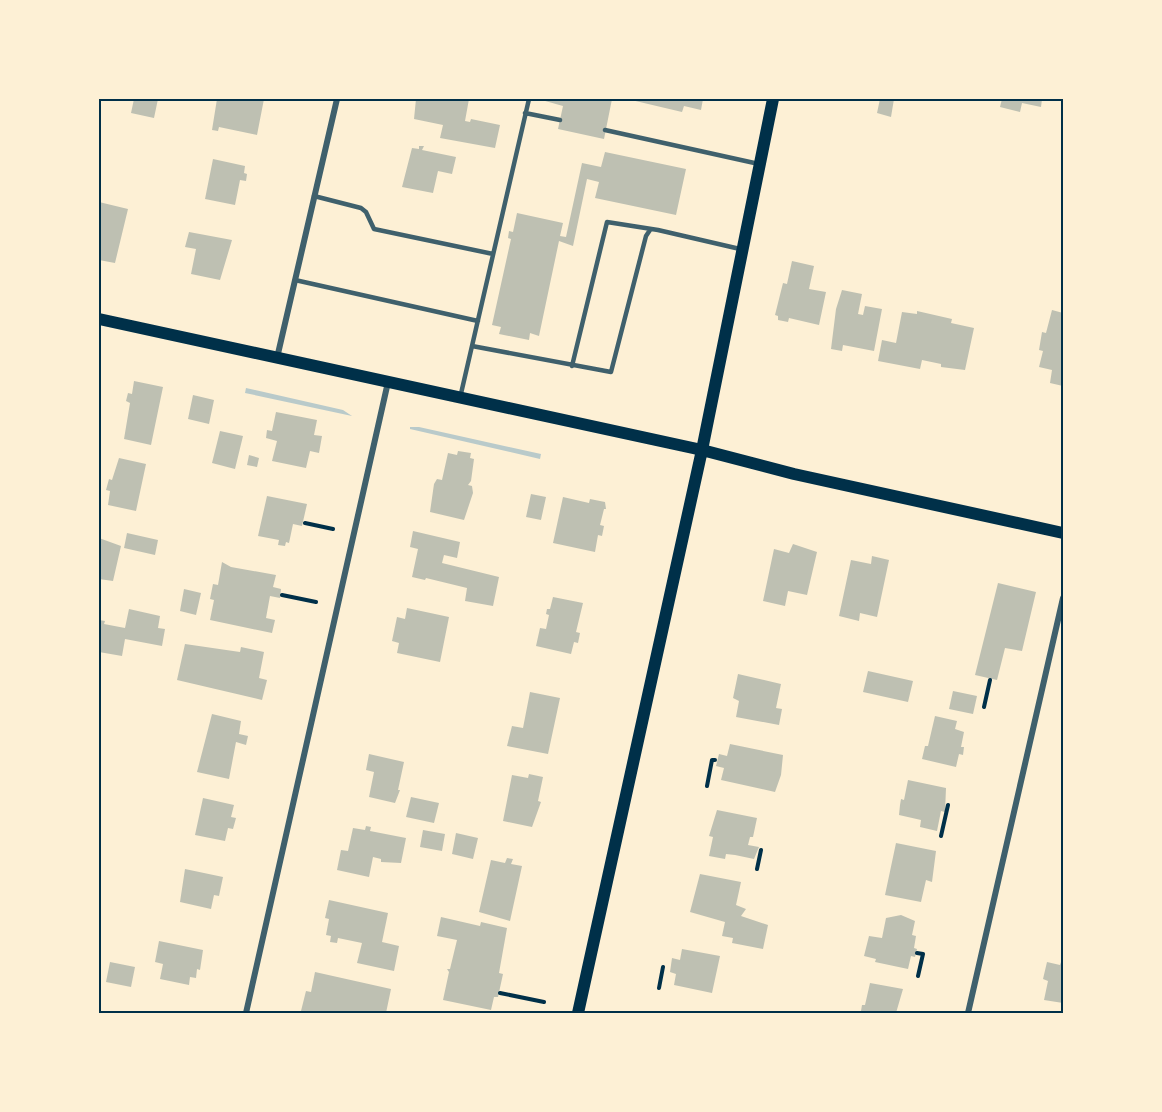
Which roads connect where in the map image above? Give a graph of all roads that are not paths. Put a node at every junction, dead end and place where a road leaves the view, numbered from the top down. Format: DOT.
graph roads {
  1 [pos="337,99"];
  2 [pos="529,99"];
  3 [pos="773,99"];
  4 [pos="525,113"];
  5 [pos="560,120"];
  6 [pos="605,130"];
  7 [pos="759,164"];
  8 [pos="314,196"];
  9 [pos="650,230"];
  10 [pos="741,250"];
  11 [pos="493,254"];
  12 [pos="295,280"];
  13 [pos="99,319"];
  14 [pos="478,321"];
  15 [pos="472,346"];
  16 [pos="277,358"];
  17 [pos="572,366"];
  18 [pos="388,382"];
  19 [pos="460,398"];
  20 [pos="702,450"];
  21 [pos="1063,533"];
  22 [pos="1063,598"];
  23 [pos="246,1013"];
  24 [pos="578,1013"];
  25 [pos="968,1013"];
  1 -- 8 [label="street"];
  2 -- 4 [label="lane"];
  3 -- 7 [label="main road"];
  4 -- 5 [label="lane"];
  4 -- 11 [label="lane"];
  6 -- 7 [label="lane"];
  7 -- 10 [label="main road"];
  8 -- 11 [label="lane"];
  8 -- 12 [label="street"];
  9 -- 10 [label="lane"];
  9 -- 17 [label="lane"];
  9 -- 17 [label="lane"];
  10 -- 20 [label="main road"];
  11 -- 14 [label="lane"];
  12 -- 14 [label="lane"];
  12 -- 16 [label="street"];
  13 -- 16 [label="main road"];
  14 -- 15 [label="lane"];
  15 -- 17 [label="lane"];
  15 -- 19 [label="lane"];
  16 -- 18 [label="main road"];
  18 -- 19 [label="main road"];
  18 -- 23 [label="street"];
  19 -- 20 [label="main road"];
  20 -- 21 [label="main road"];
  20 -- 24 [label="main road"];
  22 -- 25 [label="street"];
}
